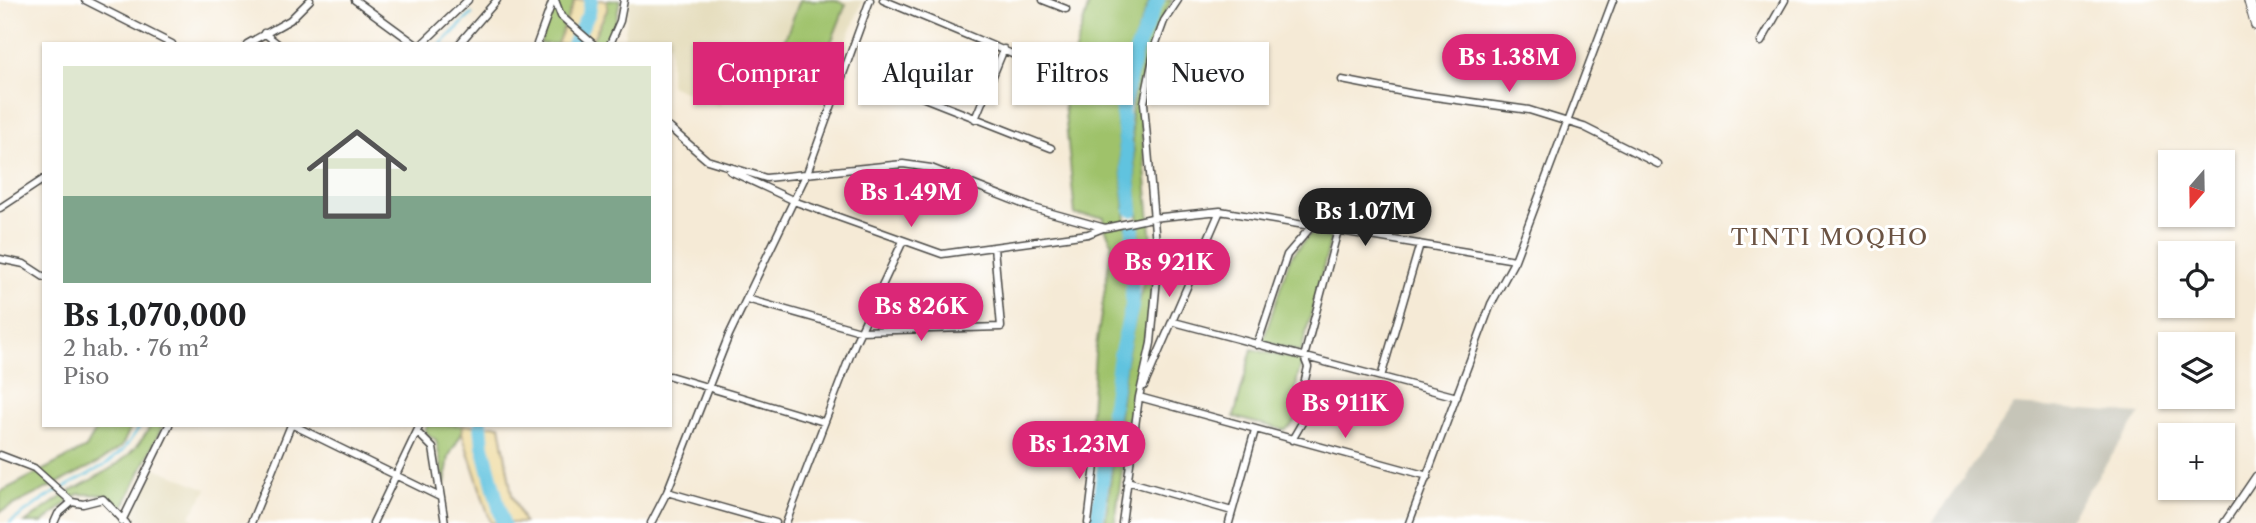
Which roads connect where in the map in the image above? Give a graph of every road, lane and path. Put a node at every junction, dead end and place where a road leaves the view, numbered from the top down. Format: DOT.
graph roads {
  1 [pos="85,0"];
  2 [pos="310,0"];
  3 [pos="355,0"];
  4 [pos="468,0"];
  5 [pos="497,0"];
  6 [pos="554,0"];
  7 [pos="624,0"];
  8 [pos="870,0"];
  9 [pos="883,0"];
  10 [pos="1043,0"];
  11 [pos="1178,0"];
  12 [pos="1613,0"];
  13 [pos="1785,0"];
  14 [pos="2249,0"];
  15 [pos="1066,9"];
  16 [pos="2256,25"];
  17 [pos="264,33"];
  18 [pos="168,42"];
  19 [pos="250,42"];
  20 [pos="275,42"];
  21 [pos="412,42"];
  22 [pos="424,42"];
  23 [pos="461,42"];
  24 [pos="538,42"];
  25 [pos="591,42"];
  26 [pos="611,42"];
  27 [pos="1761,42"];
  28 [pos="1004,49"];
  29 [pos="1012,53"];
  30 [pos="1342,80"];
  31 [pos="941,105"];
  32 [pos="975,119"];
  33 [pos="1567,123"];
  34 [pos="672,130"];
  35 [pos="1051,148"];
  36 [pos="1658,164"];
  37 [pos="724,167"];
  38 [pos="805,176"];
  39 [pos="42,180"];
  40 [pos="793,200"];
  41 [pos="0,208"];
  42 [pos="1220,211"];
  43 [pos="1153,218"];
  44 [pos="1311,227"];
  45 [pos="1105,228"];
  46 [pos="1338,230"];
  47 [pos="903,241"];
  48 [pos="1420,244"];
  49 [pos="994,247"];
  50 [pos="0,260"];
  51 [pos="1515,260"];
  52 [pos="42,276"];
  53 [pos="747,299"];
  54 [pos="1174,322"];
  55 [pos="860,331"];
  56 [pos="1257,345"];
  57 [pos="1304,357"];
  58 [pos="672,377"];
  59 [pos="1381,377"];
  60 [pos="709,387"];
  61 [pos="1139,397"];
  62 [pos="1457,397"];
  63 [pos="824,422"];
  64 [pos="168,427"];
  65 [pos="291,427"];
  66 [pos="296,427"];
  67 [pos="419,429"];
  68 [pos="1255,430"];
  69 [pos="1292,440"];
  70 [pos="1098,442"];
  71 [pos="0,455"];
  72 [pos="395,474"];
  73 [pos="2256,475"];
  74 [pos="1428,477"];
  75 [pos="1128,481"];
  76 [pos="667,492"];
  77 [pos="440,497"];
  78 [pos="72,502"];
  79 [pos="1232,511"];
  80 [pos="124,522"];
  81 [pos="54,523"];
  82 [pos="251,523"];
  83 [pos="373,523"];
  84 [pos="445,523"];
  85 [pos="651,523"];
  86 [pos="776,523"];
  87 [pos="786,523"];
  88 [pos="1088,523"];
  89 [pos="1122,523"];
  90 [pos="1229,523"];
  91 [pos="1409,523"];
  92 [pos="2224,523"];
  1 -- 18 [label="street"];
  2 -- 17 [label="street"];
  3 -- 21 [label="street"];
  4 -- 22 [label="street"];
  5 -- 23 [label="street"];
  6 -- 24 [label="street"];
  6 -- 25 [label="street"];
  7 -- 26 [label="street"];
  8 -- 38 [label="street"];
  9 -- 28 [label="street"];
  10 -- 15 [label="street"];
  11 -- 43 [label="street"];
  12 -- 33 [label="street"];
  13 -- 27 [label="street"];
  14 -- 16 [label="main road"];
  17 -- 19 [label="street"];
  17 -- 20 [label="street"];
  28 -- 29 [label="street"];
  28 -- 32 [label="street"];
  30 -- 33 [label="street"];
  31 -- 32 [label="street"];
  32 -- 35 [label="street"];
  33 -- 36 [label="street"];
  33 -- 51 [label="street"];
  34 -- 37 [label="street"];
  37 -- 38 [label="street"];
  37 -- 40 [label="street"];
  38 -- 40 [label="street"];
  38 -- 45 [label="street"];
  39 -- 41 [label="street"];
  40 -- 47 [label="street"];
  40 -- 53 [label="street"];
  42 -- 43 [label="street"];
  42 -- 44 [label="street"];
  42 -- 54 [label="street"];
  43 -- 45 [label="street"];
  43 -- 61 [label="street"];
  44 -- 46 [label="street"];
  44 -- 56 [label="street"];
  45 -- 49 [label="street"];
  46 -- 48 [label="street"];
  46 -- 57 [label="street"];
  47 -- 49 [label="street"];
  47 -- 55 [label="street"];
  48 -- 51 [label="street"];
  48 -- 59 [label="street"];
  49 -- 55 [label="street"];
  50 -- 52 [label="street"];
  51 -- 62 [label="street"];
  53 -- 55 [label="street"];
  53 -- 60 [label="street"];
  54 -- 56 [label="street"];
  54 -- 61 [label="street"];
  55 -- 63 [label="street"];
  56 -- 57 [label="street"];
  57 -- 59 [label="street"];
  57 -- 69 [label="street"];
  58 -- 60 [label="street"];
  59 -- 62 [label="street"];
  60 -- 63 [label="street"];
  60 -- 76 [label="street"];
  61 -- 68 [label="street"];
  61 -- 75 [label="street"];
  62 -- 74 [label="street"];
  63 -- 87 [label="street"];
  64 -- 80 [label="street"];
  65 -- 82 [label="street"];
  66 -- 72 [label="street"];
  67 -- 72 [label="street"];
  67 -- 77 [label="street"];
  68 -- 69 [label="street"];
  68 -- 79 [label="street"];
  69 -- 74 [label="street"];
  70 -- 88 [label="street"];
  71 -- 78 [label="street"];
  72 -- 77 [label="street"];
  72 -- 83 [label="street"];
  73 -- 92 [label="street"];
  74 -- 91 [label="street"];
  75 -- 79 [label="street"];
  75 -- 89 [label="street"];
  76 -- 85 [label="street"];
  76 -- 86 [label="street"];
  77 -- 84 [label="street"];
  78 -- 80 [label="street"];
  78 -- 81 [label="street"];
  79 -- 90 [label="street"];
}
